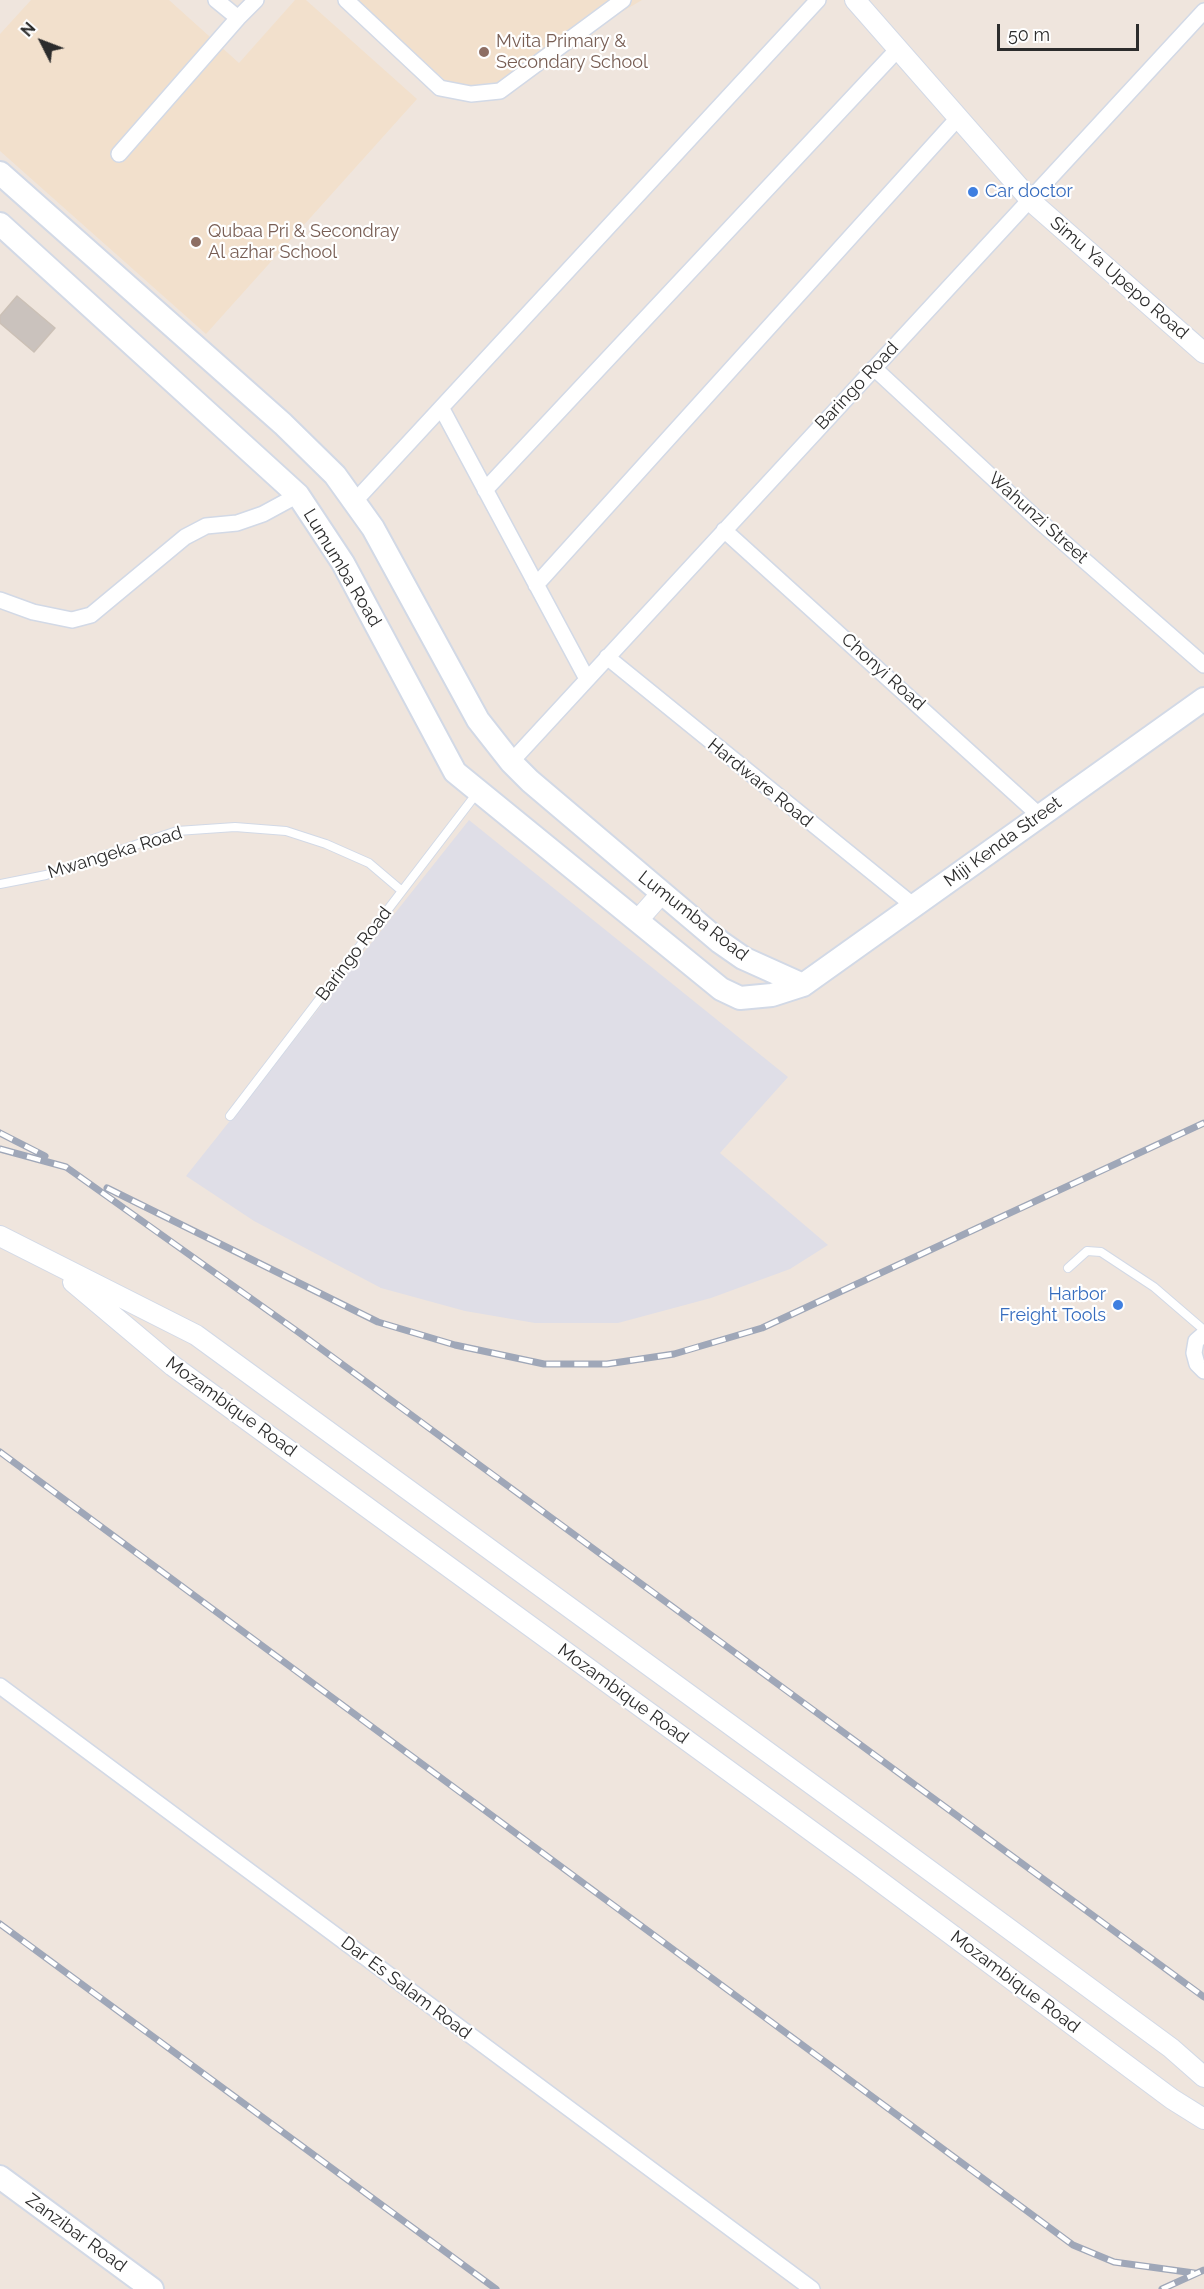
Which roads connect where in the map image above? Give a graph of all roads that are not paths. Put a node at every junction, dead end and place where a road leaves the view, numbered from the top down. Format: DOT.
graph roads {
  1 [pos="216,0"];
  2 [pos="256,0"];
  3 [pos="346,0"];
  4 [pos="623,0"];
  5 [pos="818,0"];
  6 [pos="855,0"];
  7 [pos="1204,11"];
  8 [pos="238,18"];
  9 [pos="898,49"];
  10 [pos="958,117"];
  11 [pos="119,154"];
  12 [pos="0,173"];
  13 [pos="1032,201"];
  14 [pos="0,224"];
  15 [pos="1204,353"];
  16 [pos="874,368"];
  17 [pos="442,409"];
  18 [pos="485,490"];
  19 [pos="298,495"];
  20 [pos="355,501"];
  21 [pos="724,530"];
  22 [pos="536,585"];
  23 [pos="0,600"];
  24 [pos="607,657"];
  25 [pos="1204,665"];
  26 [pos="587,679"];
  27 [pos="1204,699"];
  28 [pos="511,762"];
  29 [pos="479,791"];
  30 [pos="1040,816"];
  31 [pos="0,884"];
  32 [pos="402,891"];
  33 [pos="661,894"];
  34 [pos="914,906"];
  35 [pos="637,921"];
  36 [pos="803,986"];
  37 [pos="230,1116"];
  38 [pos="0,1236"];
  39 [pos="48,1260"];
  40 [pos="1068,1268"];
  41 [pos="1204,1332"];
  42 [pos="1204,1371"];
  43 [pos="0,1686"];
  44 [pos="1204,2078"];
  45 [pos="1204,2119"];
  46 [pos="0,2177"];
  47 [pos="152,2289"];
  48 [pos="812,2289"];
  1 -- 8 [label="street"];
  2 -- 8 [label="street"];
  3 -- 4 [label="street"];
  5 -- 17 [label="street"];
  6 -- 9 [label="street, Simu Ya Upepo Road"];
  7 -- 13 [label="street, Baringo Road"];
  8 -- 11 [label="street"];
  9 -- 10 [label="street, Simu Ya Upepo Road"];
  9 -- 18 [label="street"];
  10 -- 13 [label="street, Simu Ya Upepo Road"];
  10 -- 22 [label="street"];
  12 -- 20 [label="main road, Lumumba Road"];
  13 -- 15 [label="street, Simu Ya Upepo Road"];
  13 -- 16 [label="street, Baringo Road"];
  14 -- 19 [label="main road, Lumumba Road"];
  16 -- 21 [label="street, Baringo Road"];
  16 -- 25 [label="street, Wahunzi Street"];
  17 -- 18 [label="street"];
  17 -- 20 [label="street"];
  18 -- 22 [label="street"];
  19 -- 23 [label="street"];
  19 -- 29 [label="main road, Lumumba Road"];
  20 -- 28 [label="main road, Lumumba Road"];
  21 -- 24 [label="street, Baringo Road"];
  21 -- 30 [label="street, Chonyi Road"];
  22 -- 26 [label="street"];
  24 -- 26 [label="street, Baringo Road"];
  24 -- 34 [label="street, Hardware Road"];
  26 -- 28 [label="street, Baringo Road"];
  27 -- 30 [label="main road, Miji Kenda Street"];
  28 -- 33 [label="main road, Lumumba Road"];
  29 -- 32 [label="lane, Baringo Road"];
  29 -- 35 [label="main road, Lumumba Road"];
  30 -- 34 [label="main road, Miji Kenda Street"];
  31 -- 32 [label="lane, Mwangeka Road"];
  32 -- 37 [label="lane, Baringo Road"];
  33 -- 35 [label="street"];
  33 -- 36 [label="main road, Lumumba Road"];
  34 -- 36 [label="main road, Miji Kenda Street"];
  35 -- 36 [label="main road, Lumumba Road"];
  38 -- 39 [label="street, Mozambique Road"];
  39 -- 44 [label="street, Mozambique Road"];
  39 -- 45 [label="street, Mozambique Road"];
  40 -- 41 [label="lane"];
  41 -- 42 [label="street"];
  43 -- 48 [label="street, Dar Es Salam Road"];
  46 -- 47 [label="main road, Zanzibar Road"];
}
